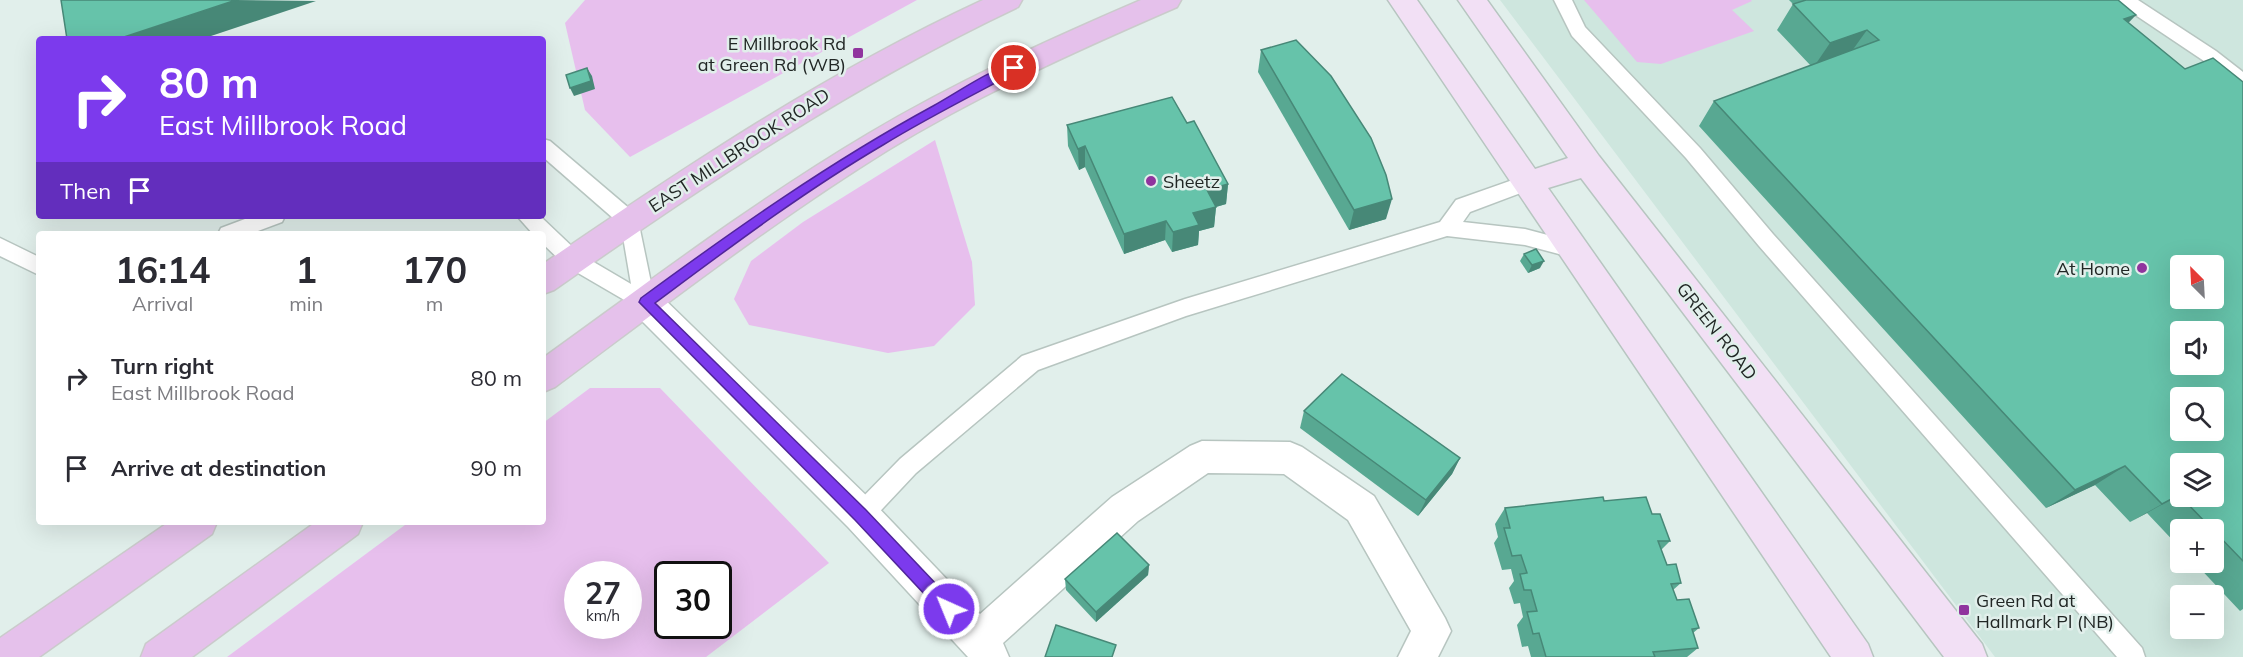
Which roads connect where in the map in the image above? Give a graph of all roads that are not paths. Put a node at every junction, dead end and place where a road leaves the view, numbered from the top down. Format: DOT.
graph roads {
  1 [pos="1008,0"];
  2 [pos="1167,0"];
  3 [pos="1401,0"];
  4 [pos="1472,0"];
  5 [pos="1563,0"];
  6 [pos="2126,0"];
  7 [pos="2243,82"];
  8 [pos="546,152"];
  9 [pos="1588,164"];
  10 [pos="1527,183"];
  11 [pos="267,219"];
  12 [pos="530,219"];
  13 [pos="630,221"];
  14 [pos="1447,228"];
  15 [pos="236,231"];
  16 [pos="543,231"];
  17 [pos="546,234"];
  18 [pos="0,246"];
  19 [pos="1574,250"];
  20 [pos="573,260"];
  21 [pos="36,265"];
  22 [pos="546,279"];
  23 [pos="645,302"];
  24 [pos="546,375"];
  25 [pos="861,515"];
  26 [pos="195,525"];
  27 [pos="341,525"];
  28 [pos="985,648"];
  29 [pos="6,657"];
  30 [pos="160,657"];
  31 [pos="1417,657"];
  32 [pos="1854,657"];
  33 [pos="1968,657"];
  34 [pos="2133,657"];
  1 -- 13 [label="main road, EAST MILLBROOK ROAD"];
  2 -- 23 [label="main road"];
  3 -- 10 [label="street"];
  4 -- 9 [label="street, GREEN ROAD"];
  5 -- 34 [label="lane"];
  6 -- 7 [label="lane"];
  8 -- 13 [label="lane"];
  9 -- 10 [label="street"];
  9 -- 33 [label="street, GREEN ROAD"];
  10 -- 14 [label="lane"];
  10 -- 19 [label="street"];
  11 -- 15 [label="lane"];
  12 -- 16 [label="lane"];
  13 -- 20 [label="main road, EAST MILLBROOK ROAD"];
  13 -- 23 [label="lane"];
  14 -- 19 [label="lane"];
  14 -- 25 [label="lane"];
  17 -- 20 [label="lane"];
  18 -- 21 [label="lane"];
  19 -- 32 [label="street"];
  20 -- 22 [label="main road, EAST MILLBROOK ROAD"];
  20 -- 23 [label="lane"];
  23 -- 24 [label="main road"];
  23 -- 25 [label="street"];
  25 -- 28 [label="street"];
  26 -- 29 [label="main road"];
  27 -- 30 [label="main road"];
  28 -- 31 [label="street"];
}
